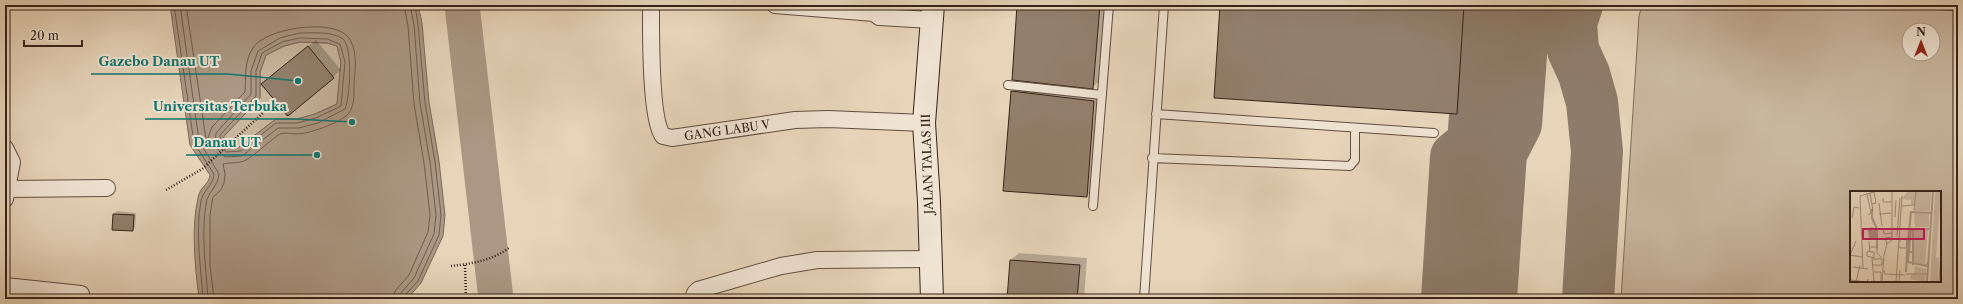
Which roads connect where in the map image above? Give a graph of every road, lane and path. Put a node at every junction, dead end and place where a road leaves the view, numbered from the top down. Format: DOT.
graph roads {
  1 [pos="651,5"];
  2 [pos="775,5"];
  3 [pos="1109,5"];
  4 [pos="1164,5"];
  5 [pos="932,13"];
  6 [pos="1008,85"];
  7 [pos="1102,95"];
  8 [pos="275,102"];
  9 [pos="1156,114"];
  10 [pos="924,123"];
  11 [pos="1355,128"];
  12 [pos="1434,133"];
  13 [pos="5,148"];
  14 [pos="1152,158"];
  15 [pos="107,188"];
  16 [pos="166,190"];
  17 [pos="6,194"];
  18 [pos="1093,206"];
  19 [pos="510,247"];
  20 [pos="929,259"];
  21 [pos="464,265"];
  22 [pos="451,266"];
  23 [pos="5,286"];
  24 [pos="81,294"];
  25 [pos="466,299"];
  26 [pos="693,299"];
  27 [pos="932,299"];
  28 [pos="1144,299"];
  1 -- 10 [label="street, GANG LABU V"];
  2 -- 5 [label="street"];
  3 -- 7 [label="lane"];
  4 -- 9 [label="lane"];
  5 -- 10 [label="street, JALAN TALAS III"];
  6 -- 7 [label="lane"];
  7 -- 18 [label="lane"];
  8 -- 16 [label="path"];
  9 -- 11 [label="lane"];
  9 -- 14 [label="lane"];
  10 -- 20 [label="street, JALAN TALAS III"];
  11 -- 12 [label="lane"];
  11 -- 14 [label="lane"];
  13 -- 17 [label="street"];
  14 -- 28 [label="lane"];
  15 -- 17 [label="street"];
  19 -- 21 [label="path"];
  20 -- 26 [label="street"];
  20 -- 27 [label="street, JALAN TALAS III"];
  21 -- 22 [label="path"];
  21 -- 25 [label="path"];
  23 -- 24 [label="street"];
}
